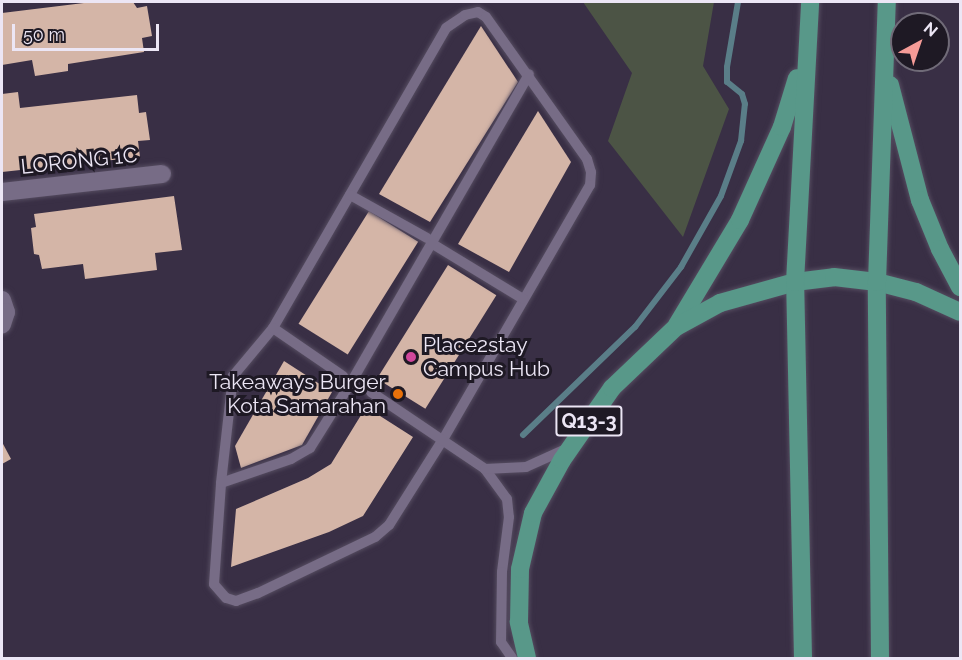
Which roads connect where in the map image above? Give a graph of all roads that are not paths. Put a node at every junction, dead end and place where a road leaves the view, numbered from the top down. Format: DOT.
graph roads {
  1 [pos="810,2"];
  2 [pos="887,2"];
  3 [pos="805,54"];
  4 [pos="884,60"];
  5 [pos="529,74"];
  6 [pos="162,174"];
  7 [pos="2,192"];
  8 [pos="350,195"];
  9 [pos="795,282"];
  10 [pos="877,282"];
  11 [pos="960,288"];
  12 [pos="524,299"];
  13 [pos="960,312"];
  14 [pos="676,327"];
  15 [pos="273,328"];
  16 [pos="343,376"];
  17 [pos="371,392"];
  18 [pos="442,441"];
  19 [pos="572,446"];
  20 [pos="485,469"];
  21 [pos="221,483"];
  22 [pos="512,658"];
  23 [pos="527,658"];
  24 [pos="803,658"];
  25 [pos="880,658"];
  1 -- 3 [label="highway"];
  2 -- 4 [label="highway"];
  3 -- 9 [label="highway"];
  3 -- 14 [label="highway"];
  4 -- 10 [label="highway"];
  4 -- 11 [label="highway"];
  5 -- 8 [label="lane"];
  5 -- 12 [label="lane"];
  5 -- 21 [label="lane"];
  6 -- 7 [label="street, LORONG 1C"];
  8 -- 12 [label="lane"];
  8 -- 15 [label="lane"];
  9 -- 10 [label="highway, Q13-3"];
  9 -- 14 [label="highway, Q13-3"];
  9 -- 24 [label="highway"];
  10 -- 13 [label="highway, Q13-3"];
  10 -- 25 [label="highway"];
  12 -- 18 [label="lane"];
  14 -- 19 [label="highway, Q13-3"];
  15 -- 16 [label="lane"];
  15 -- 21 [label="lane"];
  17 -- 18 [label="lane"];
  18 -- 20 [label="lane"];
  18 -- 21 [label="lane"];
  19 -- 20 [label="lane"];
  19 -- 23 [label="highway, Q13-3"];
  20 -- 22 [label="lane"];
}
